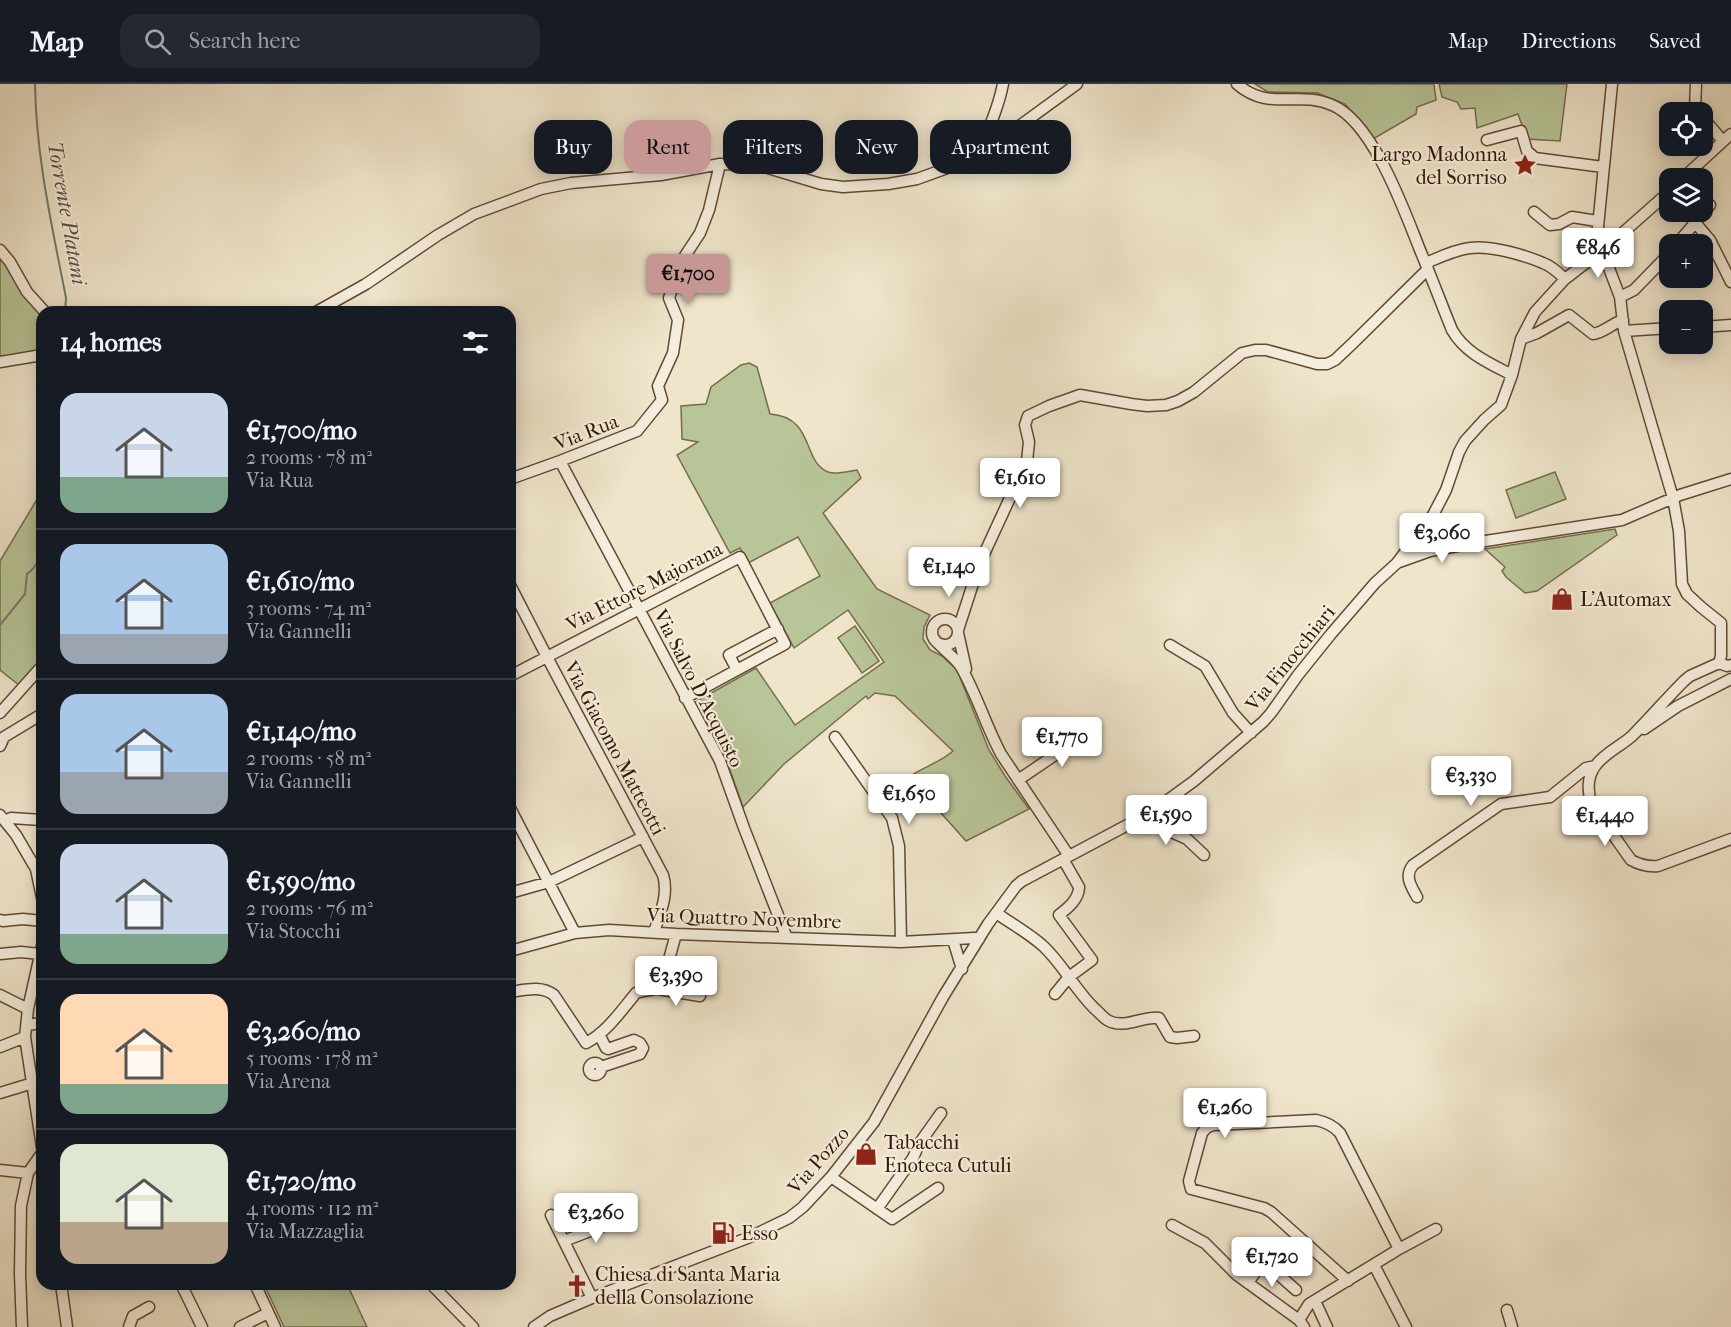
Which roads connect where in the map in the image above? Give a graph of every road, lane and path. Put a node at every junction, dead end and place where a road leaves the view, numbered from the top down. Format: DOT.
graph roads {
  1 [pos="1003,84"];
  2 [pos="1077,84"];
  3 [pos="1237,84"];
  4 [pos="1612,84"];
  5 [pos="1696,84"];
  6 [pos="1695,102"];
  7 [pos="993,120"];
  8 [pos="1028,120"];
  9 [pos="1713,126"];
  10 [pos="1727,137"];
  11 [pos="1487,140"];
  12 [pos="720,164"];
  13 [pos="1603,167"];
  14 [pos="1694,168"];
  15 [pos="931,174"];
  16 [pos="1659,201"];
  17 [pos="1534,212"];
  18 [pos="1597,221"];
  19 [pos="1696,222"];
  20 [pos="1686,234"];
  21 [pos="0,250"];
  22 [pos="1602,251"];
  23 [pos="1659,264"];
  24 [pos="1427,266"];
  25 [pos="1562,276"];
  26 [pos="1731,282"];
  27 [pos="1620,297"];
  28 [pos="40,306"];
  29 [pos="325,306"];
  30 [pos="1623,325"];
  31 [pos="1731,326"];
  32 [pos="1659,327"];
  33 [pos="1713,327"];
  34 [pos="1520,344"];
  35 [pos="36,356"];
  36 [pos="0,362"];
  37 [pos="1512,375"];
  38 [pos="560,462"];
  39 [pos="516,476"];
  40 [pos="1731,479"];
  41 [pos="1673,498"];
  42 [pos="1420,533"];
  43 [pos="1479,542"];
  44 [pos="1430,551"];
  45 [pos="1397,563"];
  46 [pos="970,589"];
  47 [pos="516,597"];
  48 [pos="638,610"];
  49 [pos="941,619"];
  50 [pos="778,630"];
  51 [pos="958,632"];
  52 [pos="934,640"];
  53 [pos="1170,645"];
  54 [pos="547,657"];
  55 [pos="1719,663"];
  56 [pos="1731,665"];
  57 [pos="737,670"];
  58 [pos="36,673"];
  59 [pos="516,673"];
  60 [pos="1731,679"];
  61 [pos="971,687"];
  62 [pos="1710,689"];
  63 [pos="685,698"];
  64 [pos="1667,698"];
  65 [pos="1678,706"];
  66 [pos="0,713"];
  67 [pos="36,718"];
  68 [pos="1089,732"];
  69 [pos="1251,733"];
  70 [pos="835,737"];
  71 [pos="1631,737"];
  72 [pos="0,746"];
  73 [pos="1595,766"];
  74 [pos="1018,780"];
  75 [pos="1150,813"];
  76 [pos="3,818"];
  77 [pos="516,819"];
  78 [pos="36,820"];
  79 [pos="643,837"];
  80 [pos="1731,839"];
  81 [pos="1204,855"];
  82 [pos="1066,857"];
  83 [pos="36,869"];
  84 [pos="549,882"];
  85 [pos="516,891"];
  86 [pos="1416,897"];
  87 [pos="996,913"];
  88 [pos="0,920"];
  89 [pos="36,920"];
  90 [pos="654,932"];
  91 [pos="575,933"];
  92 [pos="676,934"];
  93 [pos="787,938"];
  94 [pos="979,939"];
  95 [pos="953,940"];
  96 [pos="901,942"];
  97 [pos="516,949"];
  98 [pos="36,950"];
  99 [pos="0,954"];
  100 [pos="962,969"];
  101 [pos="36,973"];
  102 [pos="1069,977"];
  103 [pos="658,989"];
  104 [pos="516,991"];
  105 [pos="1055,994"];
  106 [pos="0,995"];
  107 [pos="700,996"];
  108 [pos="28,1009"];
  109 [pos="36,1024"];
  110 [pos="27,1025"];
  111 [pos="599,1034"];
  112 [pos="25,1036"];
  113 [pos="1194,1036"];
  114 [pos="585,1043"];
  115 [pos="0,1047"];
  116 [pos="33,1085"];
  117 [pos="0,1093"];
  118 [pos="36,1103"];
  119 [pos="941,1113"];
  120 [pos="36,1162"];
  121 [pos="0,1170"];
  122 [pos="28,1173"];
  123 [pos="831,1177"];
  124 [pos="938,1188"];
  125 [pos="877,1209"];
  126 [pos="551,1215"];
  127 [pos="616,1221"];
  128 [pos="1172,1225"];
  129 [pos="1436,1229"];
  130 [pos="564,1241"];
  131 [pos="1399,1249"];
  132 [pos="1374,1264"];
  133 [pos="1348,1281"];
  134 [pos="1248,1283"];
  135 [pos="62,1290"];
  136 [pos="184,1290"];
  137 [pos="258,1290"];
  138 [pos="437,1290"];
  139 [pos="1296,1290"];
  140 [pos="592,1298"];
  141 [pos="1315,1301"];
  142 [pos="149,1307"];
  143 [pos="1507,1310"];
  144 [pos="268,1313"];
  145 [pos="1302,1324"];
  146 [pos="22,1327"];
  147 [pos="67,1327"];
  148 [pos="129,1327"];
  149 [pos="202,1327"];
  150 [pos="240,1327"];
  151 [pos="275,1327"];
  152 [pos="473,1327"];
  153 [pos="534,1327"];
  154 [pos="1327,1327"];
  155 [pos="1406,1327"];
  156 [pos="1512,1327"];
  1 -- 7 [label="street"];
  2 -- 8 [label="street"];
  3 -- 24 [label="street"];
  4 -- 13 [label="street"];
  5 -- 6 [label="street"];
  9 -- 10 [label="street"];
  10 -- 14 [label="street"];
  11 -- 13 [label="street"];
  12 -- 15 [label="street"];
  12 -- 29 [label="street"];
  12 -- 38 [label="street, Via Rua"];
  13 -- 18 [label="street"];
  16 -- 22 [label="street, Via Finocchiari"];
  17 -- 18 [label="street"];
  18 -- 22 [label="street"];
  19 -- 20 [label="street"];
  19 -- 26 [label="street"];
  21 -- 28 [label="street"];
  22 -- 25 [label="street, Via Finocchiari"];
  22 -- 27 [label="street"];
  23 -- 27 [label="street"];
  24 -- 25 [label="street"];
  24 -- 37 [label="street"];
  24 -- 46 [label="street"];
  25 -- 34 [label="street, Via Finocchiari"];
  27 -- 30 [label="street"];
  30 -- 32 [label="street"];
  30 -- 34 [label="street"];
  30 -- 41 [label="street"];
  31 -- 33 [label="street"];
  34 -- 37 [label="street, Via Finocchiari"];
  35 -- 36 [label="street"];
  37 -- 42 [label="street, Via Finocchiari"];
  38 -- 39 [label="street, Via Rua"];
  38 -- 48 [label="street, Via Salvo D'Acquisto"];
  40 -- 41 [label="street"];
  41 -- 43 [label="street"];
  41 -- 55 [label="street"];
  42 -- 43 [label="street"];
  42 -- 44 [label="street"];
  42 -- 45 [label="street, Via Finocchiari"];
  43 -- 44 [label="street"];
  44 -- 45 [label="street"];
  45 -- 69 [label="street, Via Finocchiari"];
  46 -- 49 [label="street"];
  46 -- 51 [label="street"];
  47 -- 54 [label="street, Via Giacomo Matteotti"];
  48 -- 50 [label="street, Via Ettore Majorana"];
  48 -- 54 [label="street, Via Ettore Majorana"];
  48 -- 63 [label="street, Via Salvo D'Acquisto"];
  49 -- 51 [label="street"];
  49 -- 52 [label="street"];
  50 -- 57 [label="street, Via Ettore Majorana"];
  50 -- 57 [label="street"];
  51 -- 52 [label="street"];
  51 -- 61 [label="street"];
  52 -- 61 [label="street"];
  53 -- 69 [label="street"];
  54 -- 59 [label="street, Via Ettore Majorana"];
  54 -- 79 [label="street, Via Giacomo Matteotti"];
  55 -- 56 [label="street"];
  55 -- 64 [label="street"];
  57 -- 63 [label="street"];
  58 -- 66 [label="street"];
  60 -- 62 [label="street"];
  61 -- 74 [label="street"];
  62 -- 64 [label="street"];
  62 -- 65 [label="street"];
  63 -- 93 [label="street, Via Salvo D'Acquisto"];
  64 -- 65 [label="street"];
  64 -- 71 [label="street"];
  65 -- 71 [label="street"];
  67 -- 72 [label="street"];
  68 -- 74 [label="street"];
  69 -- 75 [label="street, Via Finocchiari"];
  70 -- 96 [label="street"];
  71 -- 73 [label="street"];
  73 -- 80 [label="street"];
  73 -- 86 [label="street"];
  74 -- 82 [label="street"];
  75 -- 81 [label="street"];
  75 -- 82 [label="street, Via Finocchiari"];
  76 -- 78 [label="street"];
  76 -- 83 [label="street"];
  77 -- 84 [label="street"];
  79 -- 84 [label="street"];
  79 -- 90 [label="street, Via Giacomo Matteotti"];
  82 -- 87 [label="street, Via Finocchiari"];
  82 -- 102 [label="street"];
  84 -- 85 [label="street"];
  84 -- 91 [label="street"];
  87 -- 94 [label="street, Via Finocchiari"];
  87 -- 102 [label="street"];
  88 -- 89 [label="street"];
  90 -- 91 [label="street, Via Quattro Novembre"];
  90 -- 92 [label="street, Via Quattro Novembre"];
  91 -- 97 [label="street, Via Quattro Novembre"];
  92 -- 93 [label="street, Via Quattro Novembre"];
  92 -- 103 [label="street"];
  93 -- 96 [label="street, Via Quattro Novembre"];
  94 -- 95 [label="street, Via Quattro Novembre"];
  94 -- 100 [label="street, Via Pozzo"];
  95 -- 96 [label="street, Via Quattro Novembre"];
  95 -- 100 [label="street"];
  98 -- 99 [label="street"];
  100 -- 123 [label="street, Via Pozzo"];
  101 -- 108 [label="street"];
  102 -- 105 [label="street"];
  102 -- 113 [label="street"];
  103 -- 107 [label="street"];
  103 -- 111 [label="street"];
  104 -- 114 [label="street"];
  106 -- 108 [label="street"];
  108 -- 110 [label="street"];
  109 -- 110 [label="street"];
  110 -- 112 [label="street"];
  111 -- 114 [label="street"];
  111 -- 114 [label="street"];
  112 -- 115 [label="street"];
  112 -- 116 [label="street"];
  116 -- 117 [label="street"];
  116 -- 118 [label="street"];
  119 -- 125 [label="street"];
  120 -- 122 [label="street"];
  121 -- 122 [label="street"];
  122 -- 146 [label="street"];
  123 -- 125 [label="street"];
  123 -- 140 [label="street, Via Pozzo"];
  124 -- 125 [label="street"];
  126 -- 130 [label="street"];
  127 -- 130 [label="street"];
  128 -- 134 [label="street"];
  129 -- 131 [label="street"];
  130 -- 140 [label="street"];
  131 -- 132 [label="street"];
  131 -- 133 [label="street"];
  132 -- 133 [label="street"];
  132 -- 155 [label="street"];
  133 -- 141 [label="street"];
  134 -- 139 [label="street"];
  134 -- 145 [label="street"];
  135 -- 147 [label="street"];
  136 -- 149 [label="street"];
  137 -- 144 [label="street"];
  138 -- 152 [label="street"];
  140 -- 153 [label="street, Via Pozzo"];
  141 -- 145 [label="street"];
  141 -- 154 [label="street"];
  142 -- 148 [label="street"];
  143 -- 156 [label="street"];
  144 -- 150 [label="street"];
  144 -- 151 [label="street"];
}
